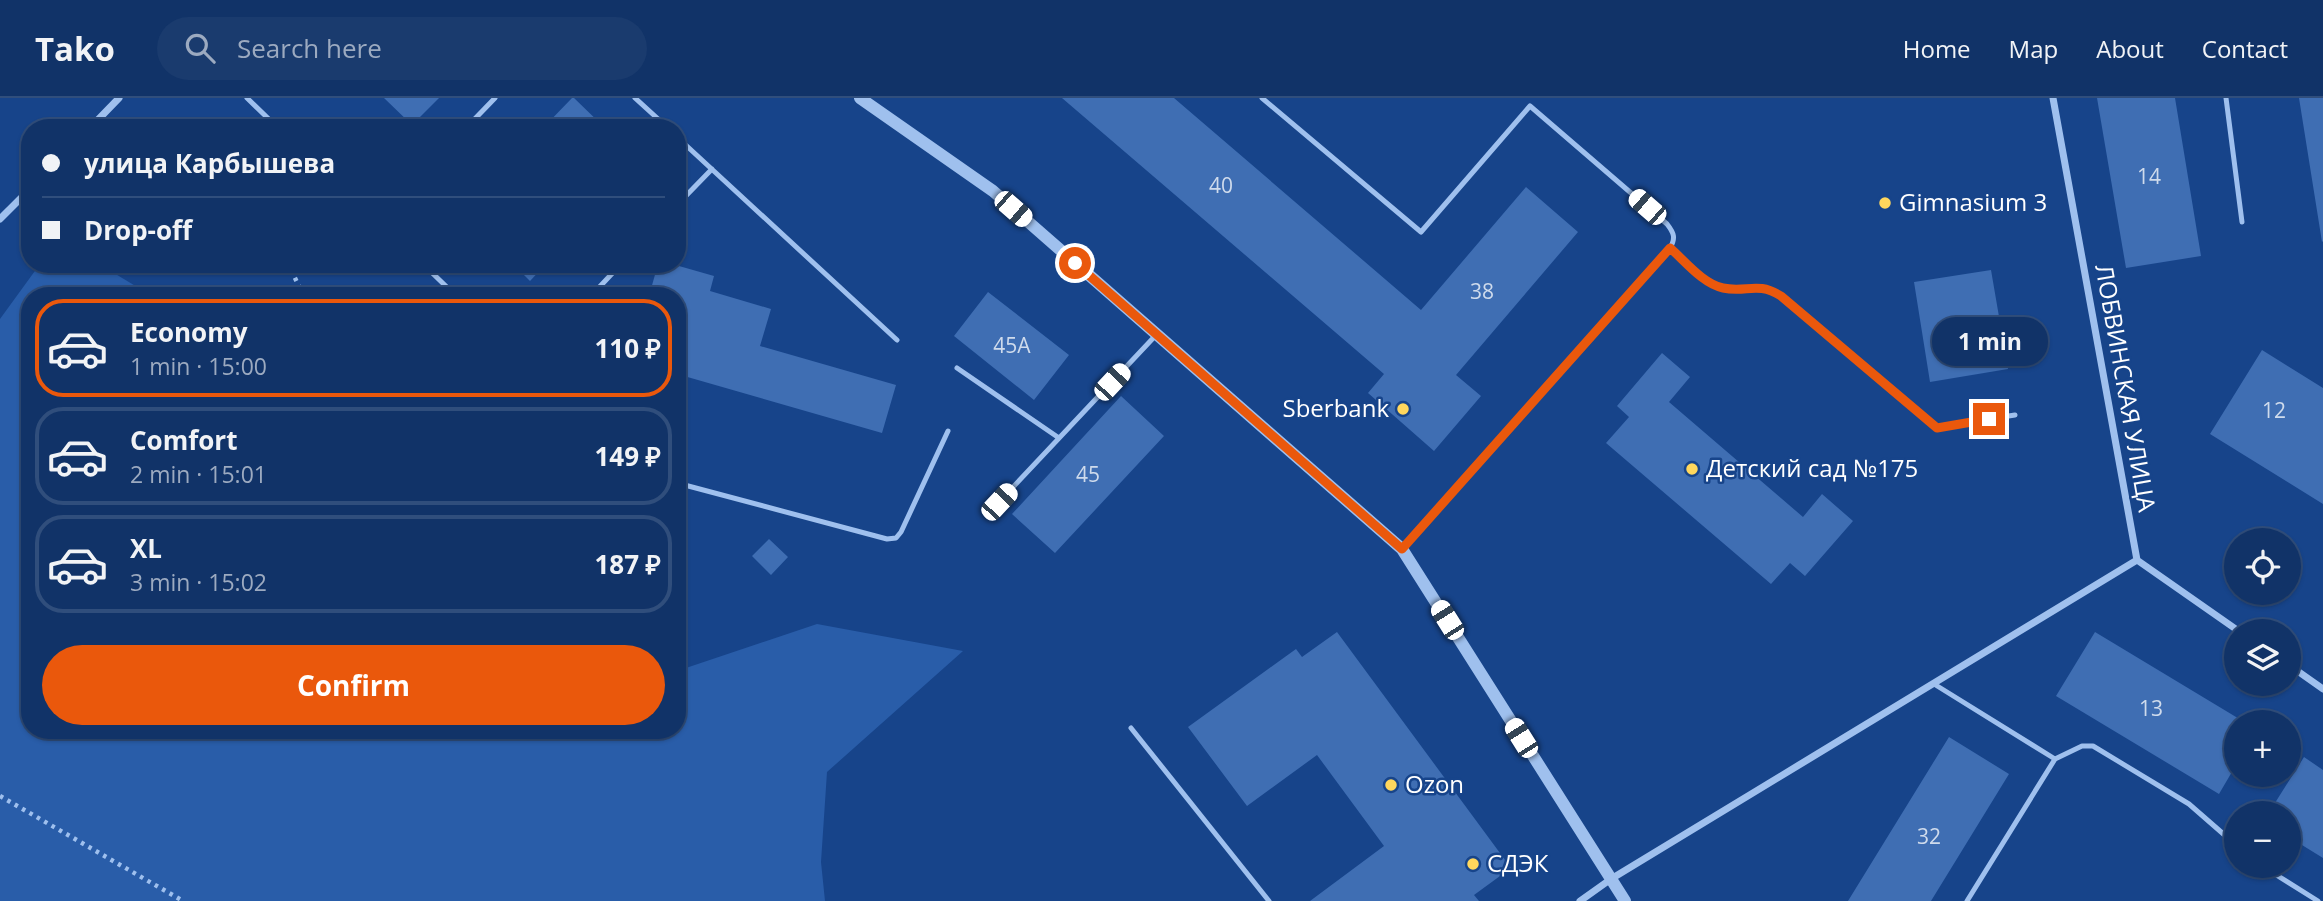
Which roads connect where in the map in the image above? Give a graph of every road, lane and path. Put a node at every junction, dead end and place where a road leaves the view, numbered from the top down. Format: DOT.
graph roads {
  1 [pos="119,98"];
  2 [pos="247,98"];
  3 [pos="495,98"];
  4 [pos="635,98"];
  5 [pos="860,98"];
  6 [pos="1262,98"];
  7 [pos="2053,98"];
  8 [pos="2226,98"];
  9 [pos="99,119"];
  10 [pos="269,119"];
  11 [pos="475,119"];
  12 [pos="658,119"];
  13 [pos="686,144"];
  14 [pos="712,169"];
  15 [pos="686,196"];
  16 [pos="21,198"];
  17 [pos="0,219"];
  18 [pos="2242,222"];
  19 [pos="1670,248"];
  20 [pos="432,273"];
  21 [pos="613,273"];
  22 [pos="447,287"];
  23 [pos="599,287"];
  24 [pos="1157,334"];
  25 [pos="897,340"];
  26 [pos="957,368"];
  27 [pos="2015,415"];
  28 [pos="948,431"];
  29 [pos="1059,439"];
  30 [pos="686,485"];
  31 [pos="999,502"];
  32 [pos="1402,549"];
  33 [pos="2137,560"];
  34 [pos="2224,621"];
  35 [pos="2301,673"];
  36 [pos="1934,684"];
  37 [pos="2323,689"];
  38 [pos="1131,727"];
  39 [pos="2055,759"];
  40 [pos="0,796"];
  41 [pos="2224,835"];
  42 [pos="2281,878"];
  43 [pos="1611,879"];
  44 [pos="183,901"];
  45 [pos="1269,901"];
  46 [pos="1580,901"];
  47 [pos="1625,901"];
  48 [pos="1967,901"];
  49 [pos="2318,901"];
  1 -- 9 [label="street"];
  2 -- 10 [label="lane"];
  3 -- 11 [label="lane"];
  4 -- 12 [label="lane"];
  5 -- 24 [label="street"];
  6 -- 19 [label="lane"];
  7 -- 33 [label="street, ЛОБВИНСКАЯ УЛИЦА"];
  8 -- 18 [label="lane"];
  13 -- 14 [label="lane"];
  14 -- 15 [label="lane"];
  14 -- 25 [label="lane"];
  16 -- 17 [label="street"];
  19 -- 27 [label="lane"];
  19 -- 32 [label="lane"];
  20 -- 22 [label="lane"];
  21 -- 23 [label="lane"];
  24 -- 29 [label="lane"];
  24 -- 32 [label="street"];
  26 -- 29 [label="lane"];
  28 -- 30 [label="lane"];
  29 -- 31 [label="lane"];
  32 -- 43 [label="street"];
  33 -- 34 [label="street"];
  33 -- 36 [label="street"];
  35 -- 37 [label="street"];
  36 -- 39 [label="lane"];
  36 -- 43 [label="street"];
  38 -- 45 [label="lane"];
  39 -- 41 [label="lane"];
  39 -- 48 [label="lane"];
  40 -- 44 [label="path"];
  42 -- 49 [label="lane"];
  43 -- 46 [label="street"];
  43 -- 47 [label="street"];
}
